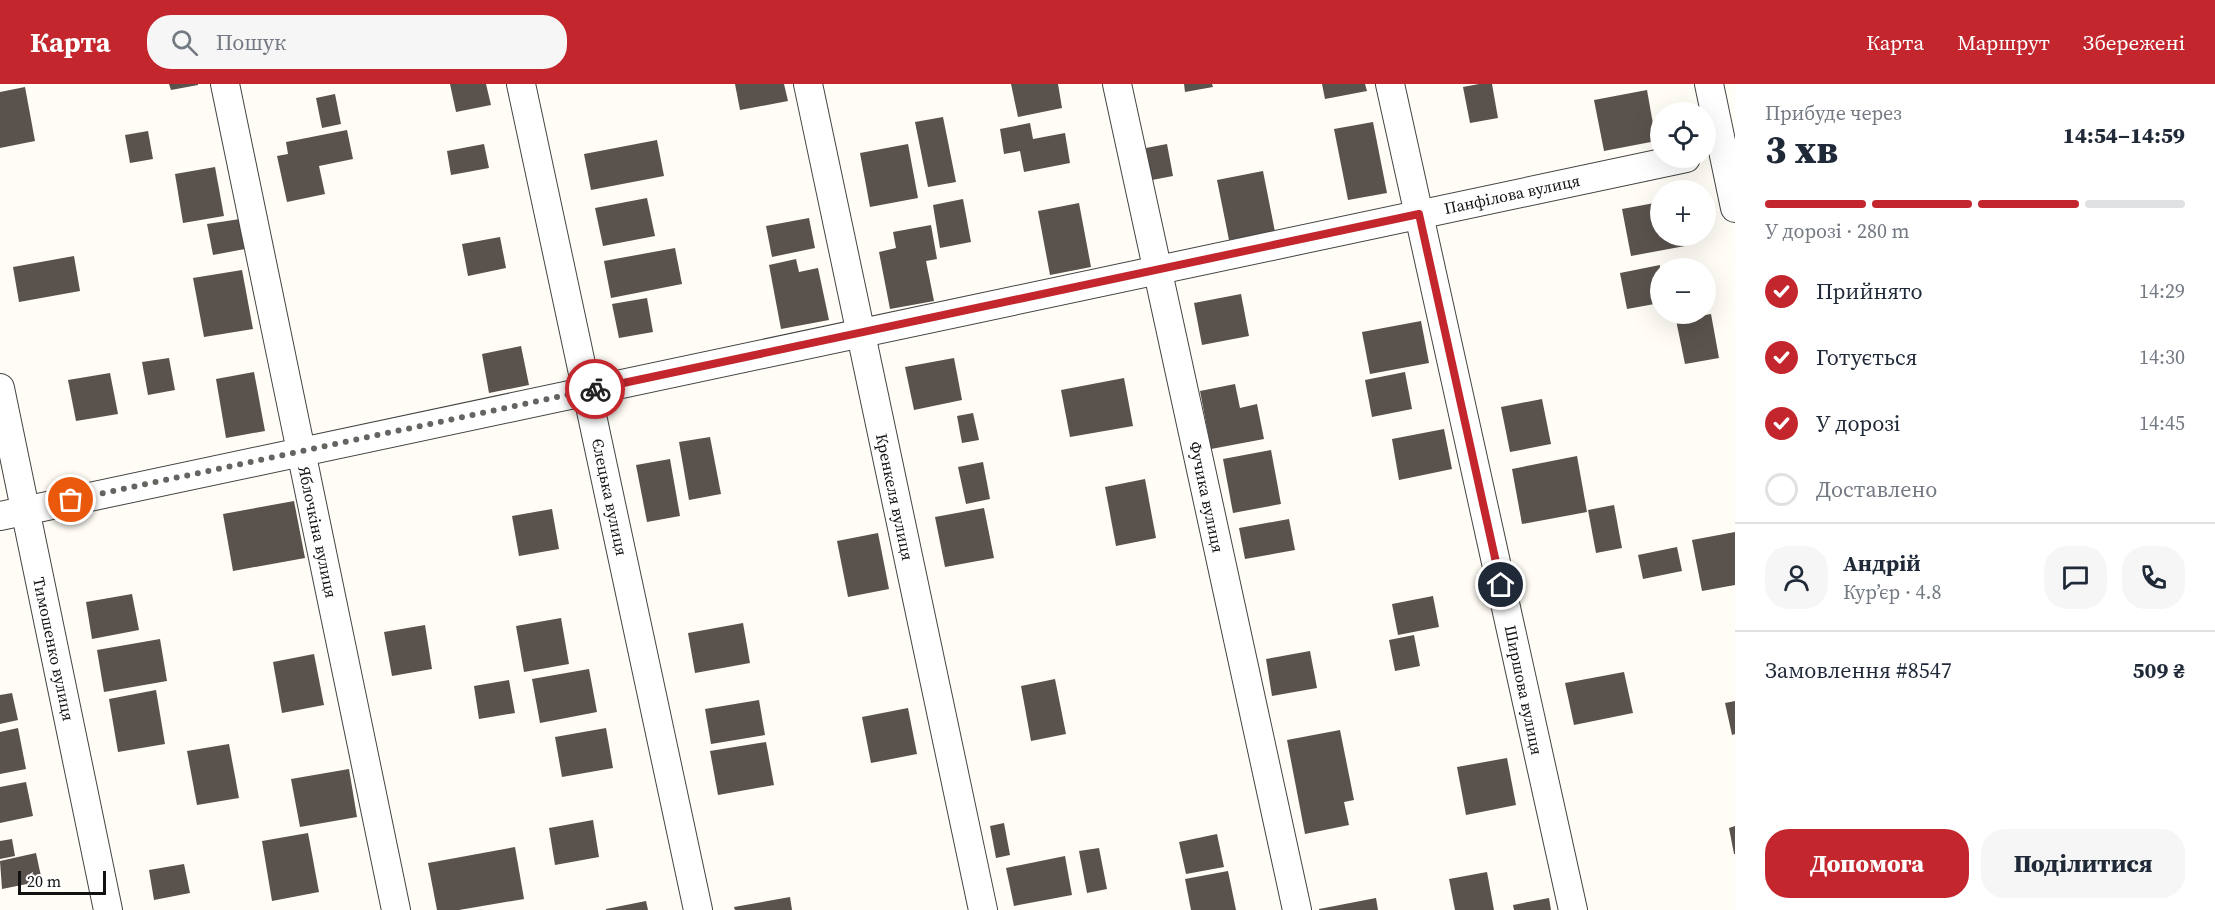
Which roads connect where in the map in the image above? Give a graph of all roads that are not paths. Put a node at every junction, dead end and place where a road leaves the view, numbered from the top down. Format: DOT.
graph roads {
  1 [pos="225,84"];
  2 [pos="521,84"];
  3 [pos="808,84"];
  4 [pos="1117,84"];
  5 [pos="1390,84"];
  6 [pos="1709,84"];
  7 [pos="1721,150"];
  8 [pos="1650,166"];
  9 [pos="1735,208"];
  10 [pos="1419,214"];
  11 [pos="1157,270"];
  12 [pos="860,333"];
  13 [pos="0,388"];
  14 [pos="587,391"];
  15 [pos="301,452"];
  16 [pos="13,513"];
  17 [pos="108,910"];
  18 [pos="396,910"];
  19 [pos="698,910"];
  20 [pos="983,910"];
  21 [pos="1297,910"];
  22 [pos="1573,910"];
  1 -- 15 [label="street, Яблочкіна вулиця"];
  2 -- 14 [label="street, Єлецька вулиця"];
  3 -- 12 [label="street, Кренкеля вулиця"];
  4 -- 11 [label="street, Фучика вулиця"];
  5 -- 10 [label="street, Ширшова вулиця"];
  6 -- 7 [label="street"];
  7 -- 9 [label="street"];
  8 -- 10 [label="street, Панфілова вулиця"];
  10 -- 11 [label="street, Панфілова вулиця"];
  10 -- 22 [label="street, Ширшова вулиця"];
  11 -- 12 [label="street, Панфілова вулиця"];
  11 -- 21 [label="street, Фучика вулиця"];
  12 -- 14 [label="street, Панфілова вулиця"];
  12 -- 20 [label="street, Кренкеля вулиця"];
  13 -- 16 [label="street, Тимошенко вулиця"];
  14 -- 15 [label="street, Панфілова вулиця"];
  14 -- 19 [label="street, Єлецька вулиця"];
  15 -- 16 [label="street, Панфілова вулиця"];
  15 -- 18 [label="street, Яблочкіна вулиця"];
  16 -- 17 [label="street, Тимошенко вулиця"];
}
